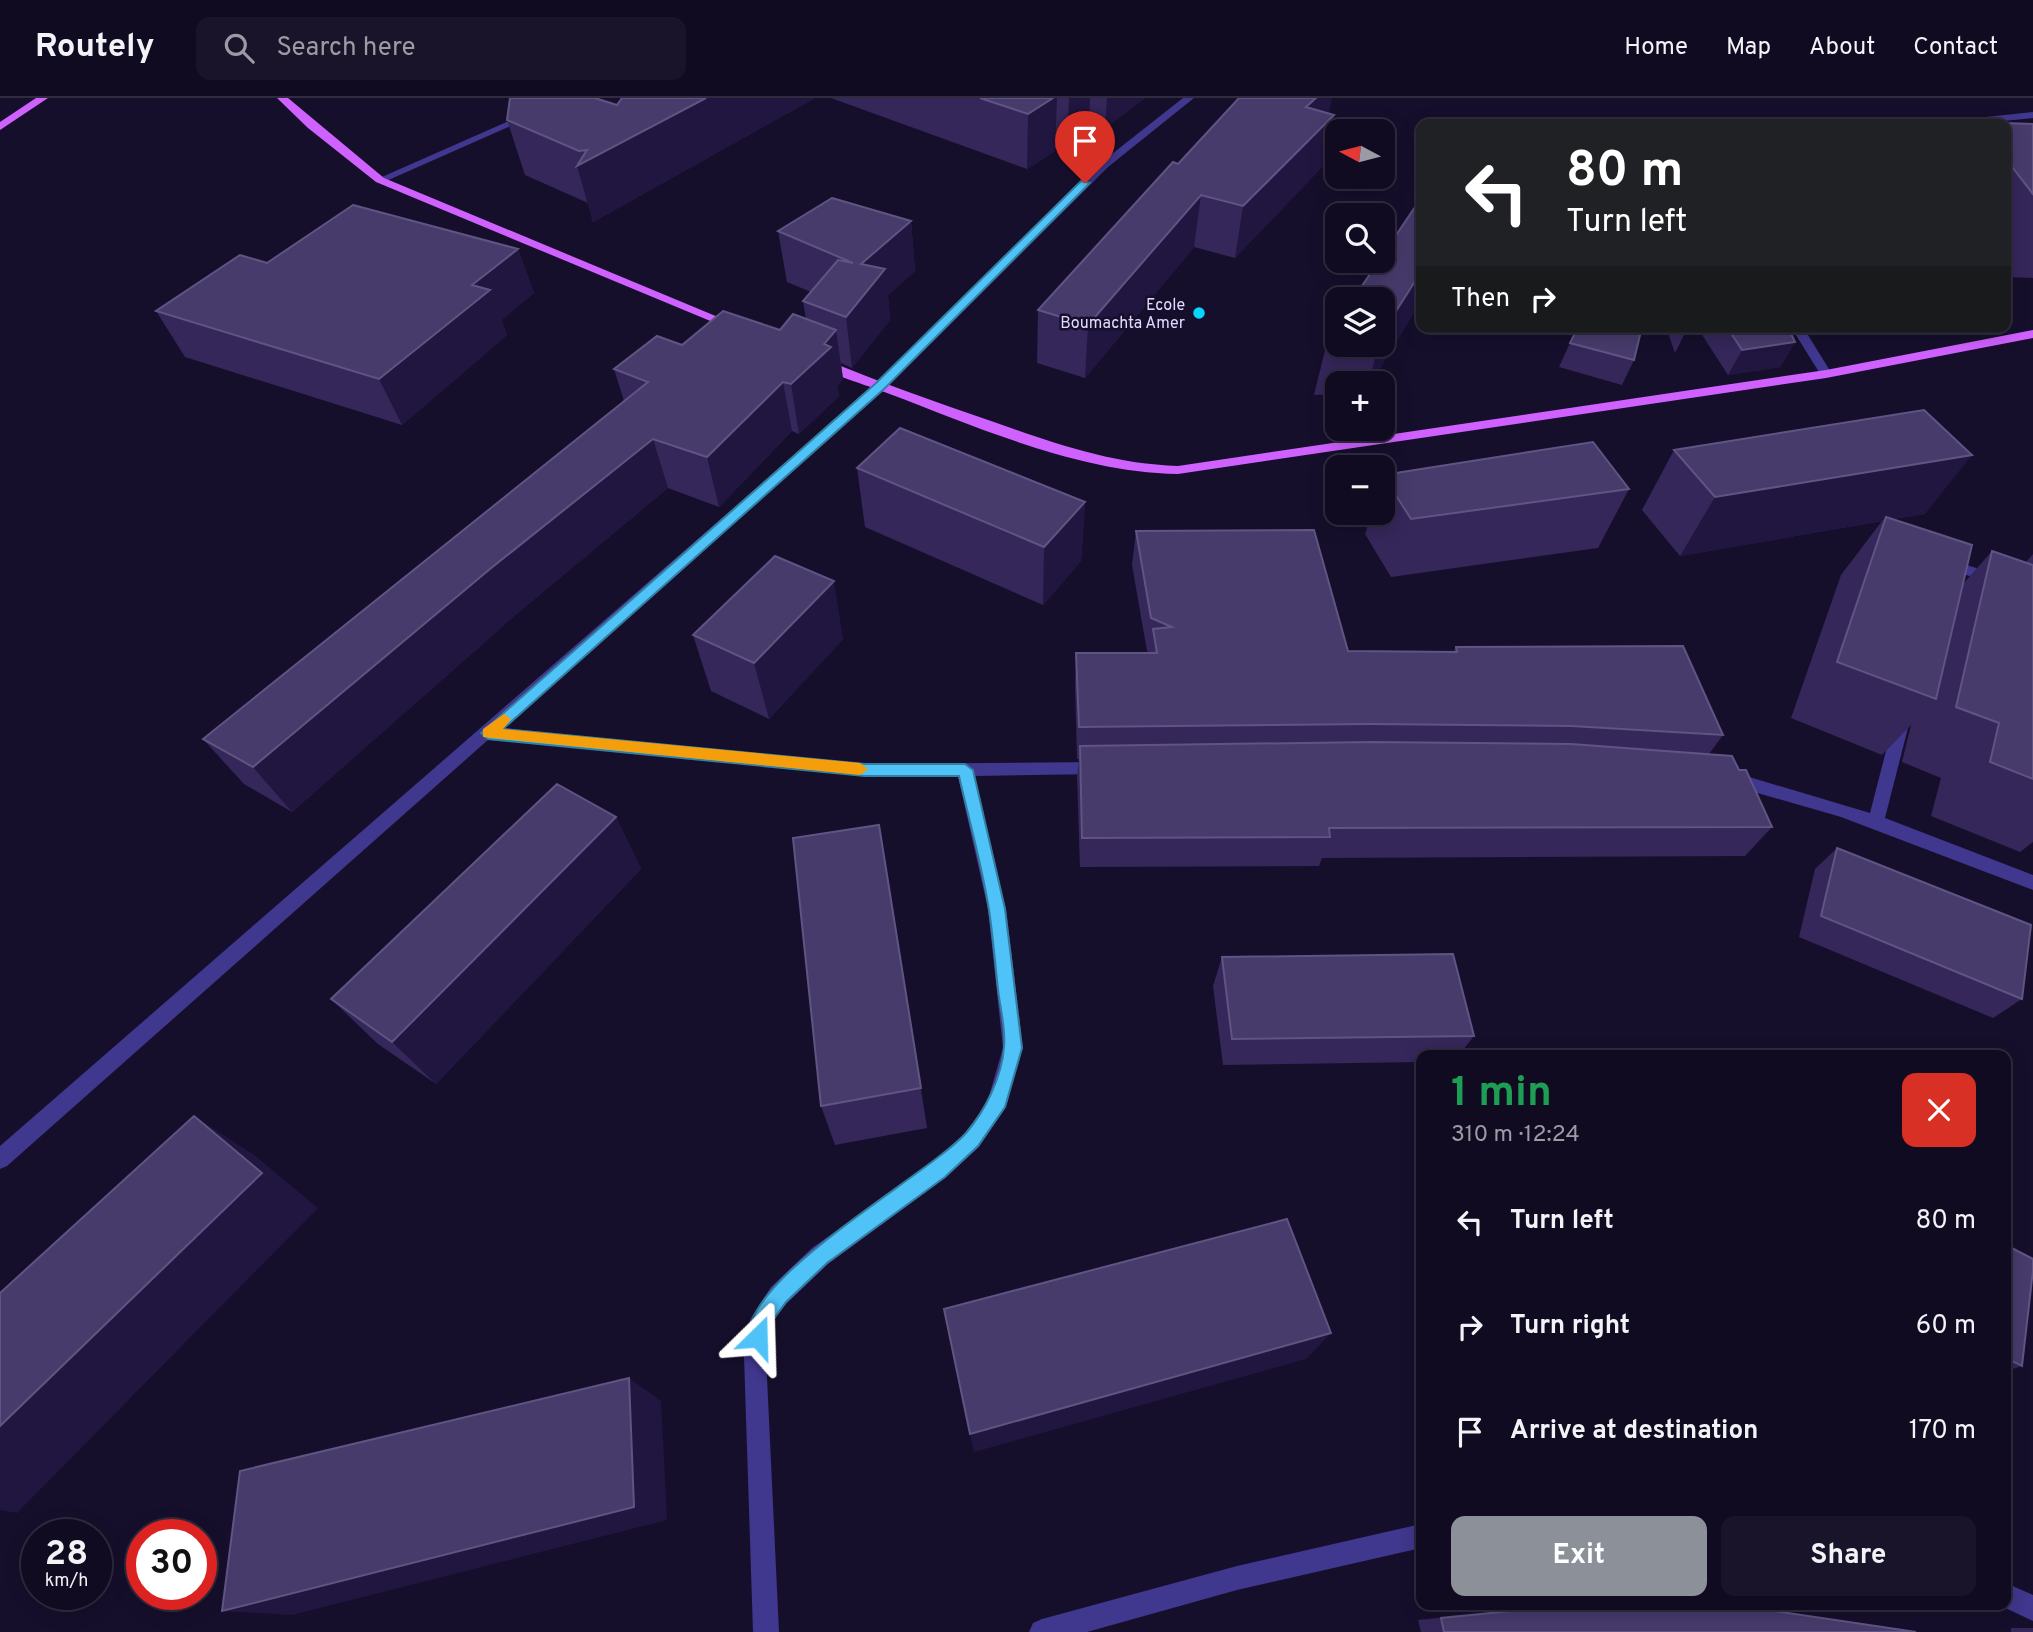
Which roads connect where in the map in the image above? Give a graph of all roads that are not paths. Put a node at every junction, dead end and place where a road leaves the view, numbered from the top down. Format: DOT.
graph roads {
  1 [pos="43,98"];
  2 [pos="282,98"];
  3 [pos="569,98"];
  4 [pos="1189,98"];
  5 [pos="2033,114"];
  6 [pos="1991,119"];
  7 [pos="0,127"];
  8 [pos="1020,129"];
  9 [pos="1104,165"];
  10 [pos="380,180"];
  11 [pos="1801,333"];
  12 [pos="751,334"];
  13 [pos="2033,334"];
  14 [pos="803,355"];
  15 [pos="1826,374"];
  16 [pos="880,387"];
  17 [pos="1936,583"];
  18 [pos="2033,590"];
  19 [pos="1906,702"];
  20 [pos="488,733"];
  21 [pos="1114,768"];
  22 [pos="965,770"];
  23 [pos="1716,777"];
  24 [pos="1876,821"];
  25 [pos="2033,883"];
  26 [pos="0,1159"];
  27 [pos="1416,1537"];
  28 [pos="2011,1597"];
  29 [pos="2033,1608"];
  30 [pos="766,1632"];
  31 [pos="1042,1632"];
  1 -- 7 [label="main road"];
  2 -- 10 [label="main road"];
  3 -- 10 [label="street"];
  4 -- 9 [label="street"];
  5 -- 6 [label="street"];
  8 -- 9 [label="street"];
  9 -- 16 [label="street"];
  10 -- 12 [label="main road"];
  11 -- 15 [label="street"];
  13 -- 15 [label="main road"];
  14 -- 16 [label="main road"];
  15 -- 16 [label="main road"];
  16 -- 20 [label="street"];
  17 -- 18 [label="street"];
  19 -- 24 [label="street"];
  20 -- 22 [label="street"];
  20 -- 26 [label="street"];
  21 -- 22 [label="street"];
  22 -- 30 [label="street"];
  23 -- 24 [label="street"];
  24 -- 25 [label="street"];
  27 -- 31 [label="street"];
  28 -- 29 [label="street"];
}
